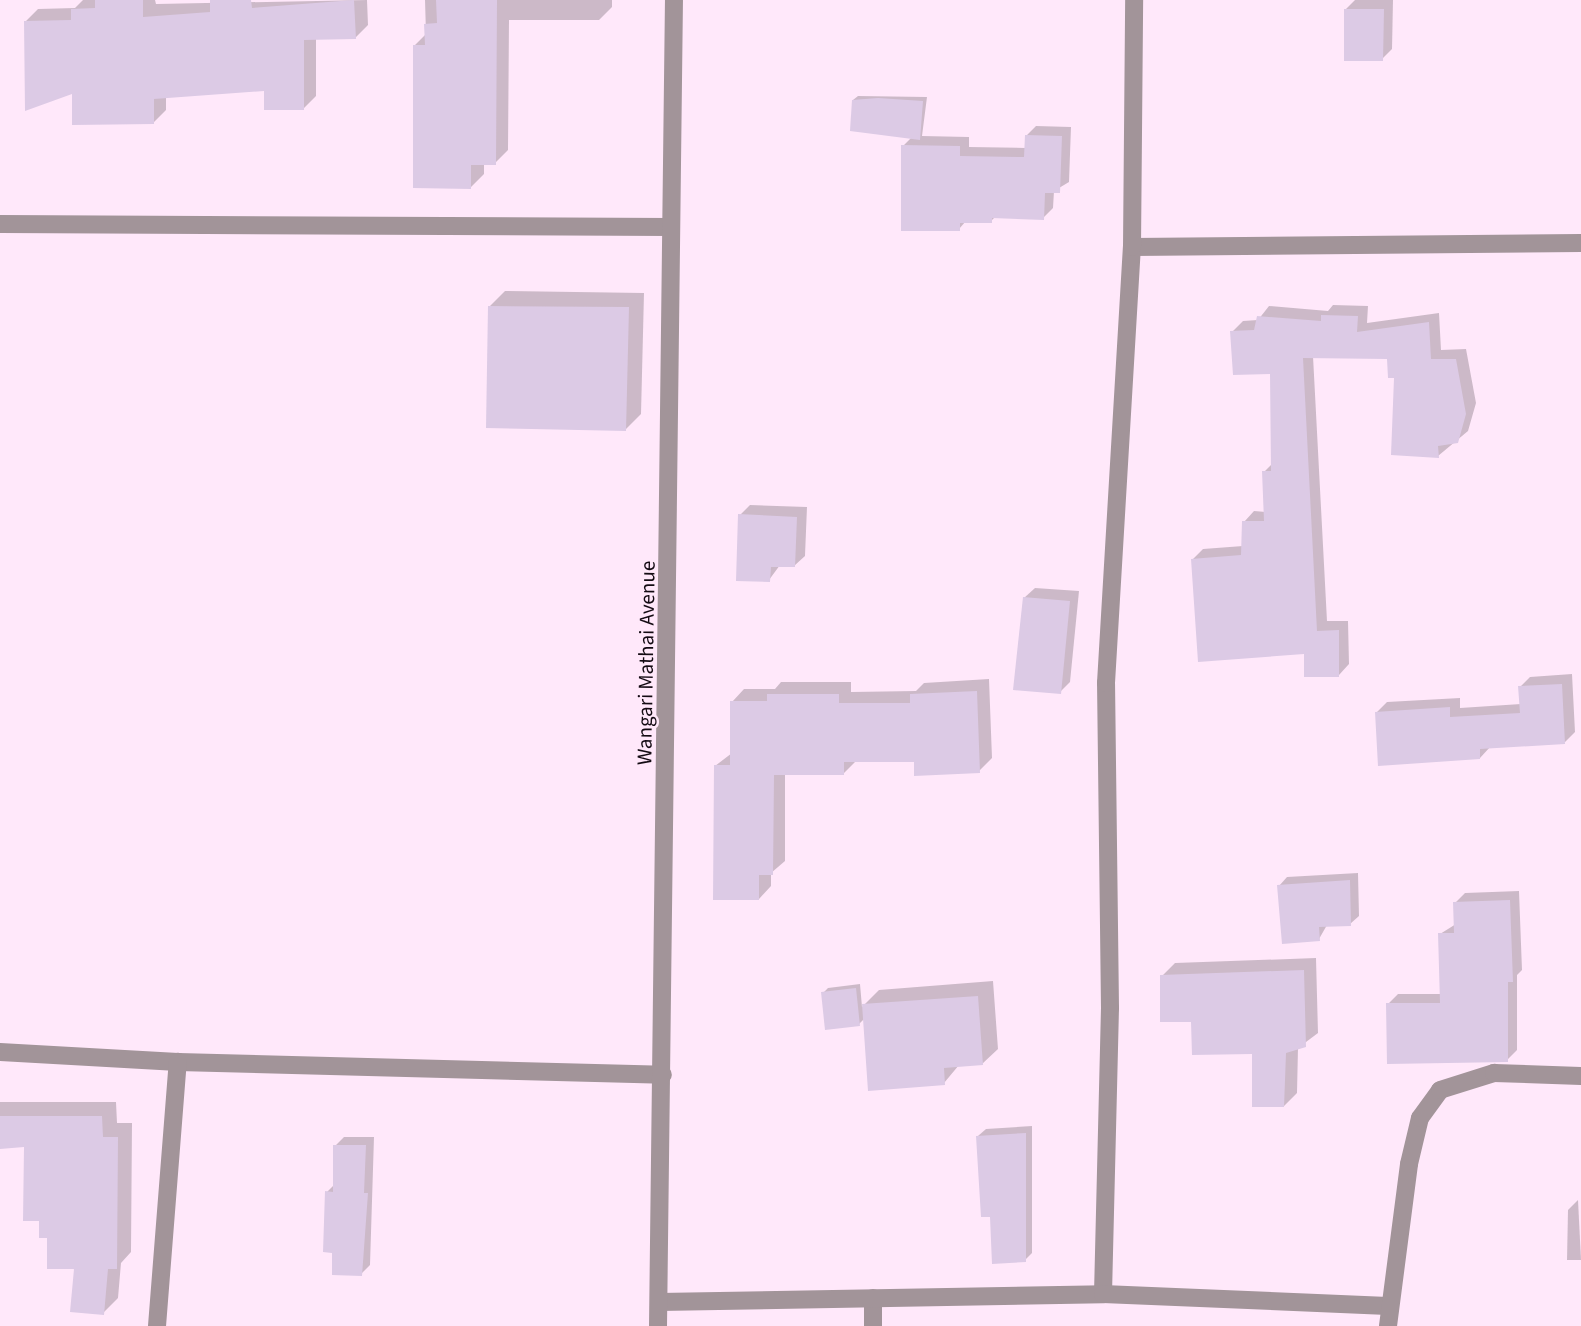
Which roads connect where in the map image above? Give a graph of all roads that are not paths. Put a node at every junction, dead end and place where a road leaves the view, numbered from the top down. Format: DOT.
graph roads {
  1 [pos="674,0"];
  2 [pos="1134,0"];
  3 [pos="0,224"];
  4 [pos="671,227"];
  5 [pos="1581,243"];
  6 [pos="1132,247"];
  7 [pos="0,1052"];
  8 [pos="178,1062"];
  9 [pos="663,1075"];
  10 [pos="1581,1076"];
  11 [pos="1103,1294"];
  12 [pos="873,1298"];
  13 [pos="659,1302"];
  14 [pos="1388,1306"];
  15 [pos="157,1326"];
  16 [pos="658,1326"];
  17 [pos="873,1326"];
  18 [pos="1388,1326"];
  1 -- 4 [label="street, Wangari Mathai Avenue"];
  2 -- 6 [label="street"];
  3 -- 4 [label="street"];
  4 -- 9 [label="street, Wangari Mathai Avenue"];
  5 -- 6 [label="street"];
  6 -- 11 [label="street"];
  7 -- 8 [label="street"];
  8 -- 9 [label="street"];
  8 -- 15 [label="street"];
  9 -- 13 [label="street, Wangari Mathai Avenue"];
  10 -- 14 [label="street"];
  11 -- 12 [label="street"];
  11 -- 14 [label="street"];
  12 -- 13 [label="street"];
  12 -- 17 [label="street"];
  13 -- 16 [label="street, Wangari Mathai Avenue"];
  14 -- 18 [label="street"];
}
